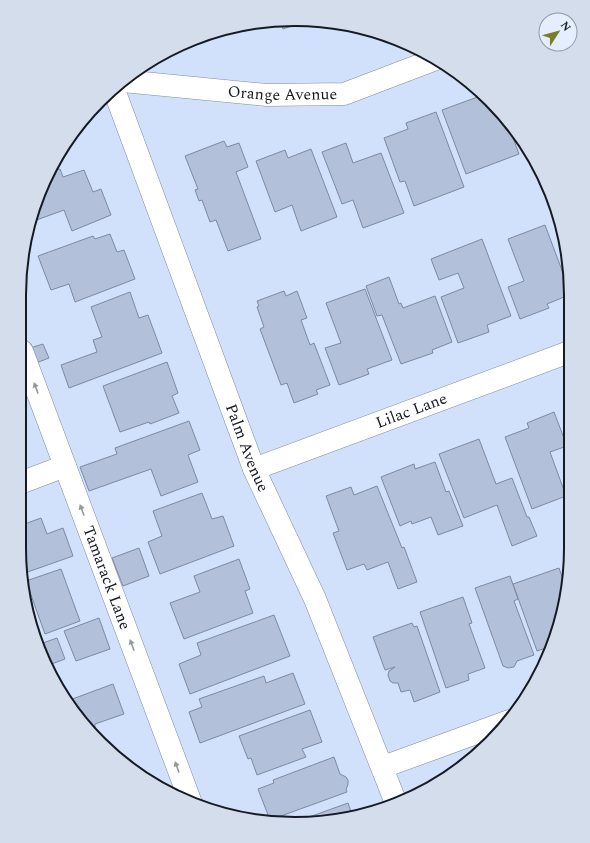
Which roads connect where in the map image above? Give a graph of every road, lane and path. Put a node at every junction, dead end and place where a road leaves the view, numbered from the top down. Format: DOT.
graph roads {
  1 [pos="429,62"];
  2 [pos="132,81"];
  3 [pos="116,95"];
  4 [pos="564,354"];
  5 [pos="26,362"];
  6 [pos="65,466"];
  7 [pos="254,469"];
  8 [pos="26,481"];
  9 [pos="496,726"];
  10 [pos="383,767"];
  11 [pos="188,795"];
  12 [pos="394,798"];
  1 -- 2 [label="street, Orange Avenue"];
  3 -- 7 [label="street, Palm Avenue"];
  4 -- 7 [label="street, Lilac Lane"];
  6 -- 5 [label="street, Tamarack Lane, one-way"];
  6 -- 8 [label="street"];
  11 -- 6 [label="street, Tamarack Lane, one-way"];
  7 -- 10 [label="street, Palm Avenue"];
  9 -- 10 [label="street"];
  10 -- 12 [label="street, Palm Avenue"];
}
